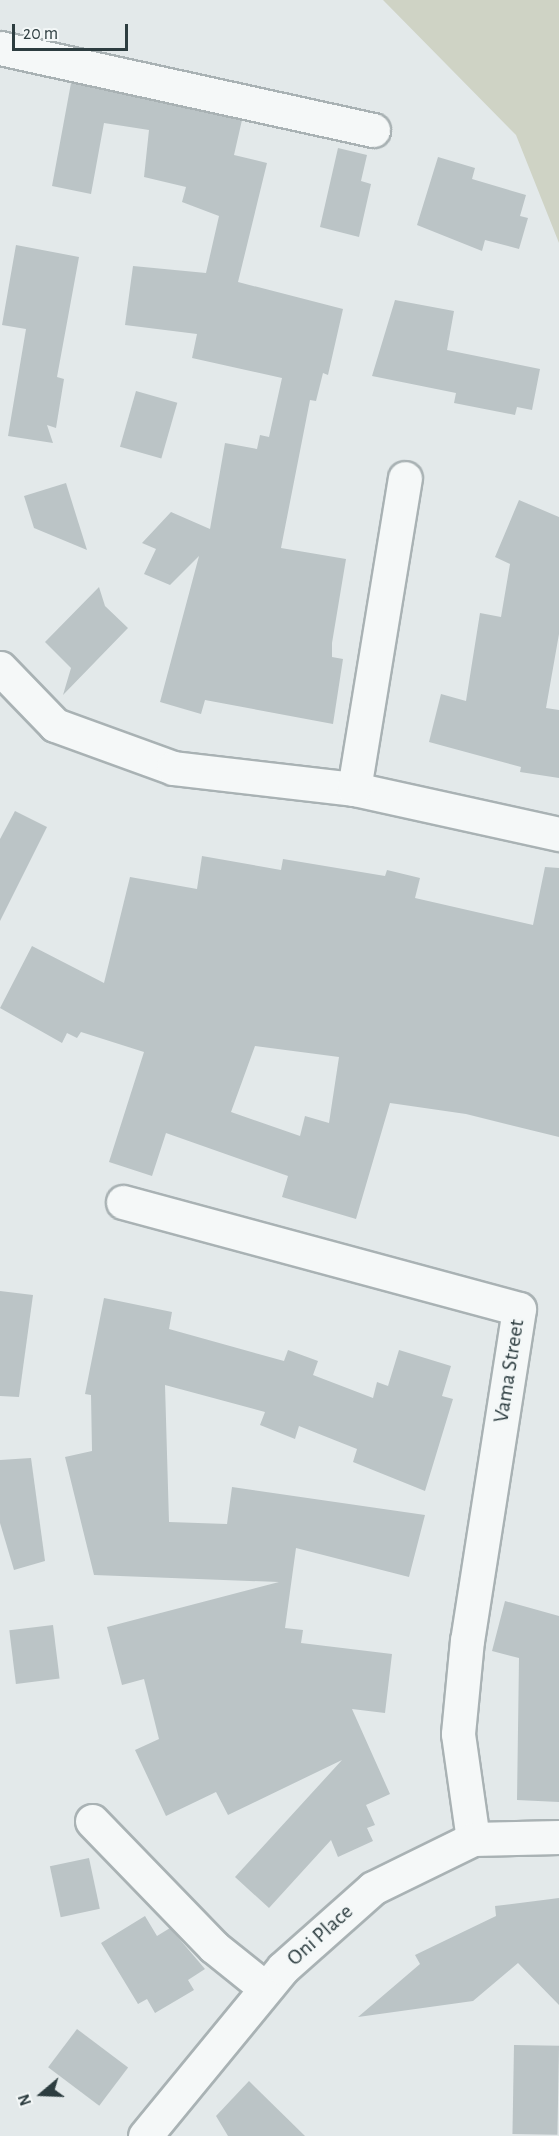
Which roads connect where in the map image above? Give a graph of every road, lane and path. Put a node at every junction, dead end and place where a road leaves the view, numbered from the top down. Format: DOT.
graph roads {
  1 [pos="0,48"];
  2 [pos="373,130"];
  3 [pos="405,478"];
  4 [pos="0,668"];
  5 [pos="354,789"];
  6 [pos="559,834"];
  7 [pos="123,1202"];
  8 [pos="92,1821"];
  9 [pos="559,1838"];
  10 [pos="473,1839"];
  11 [pos="266,1988"];
  12 [pos="145,2136"];
  1 -- 2 [label="street"];
  3 -- 5 [label="street"];
  4 -- 5 [label="street"];
  5 -- 6 [label="street"];
  7 -- 10 [label="street, Vama Street"];
  8 -- 11 [label="street"];
  9 -- 10 [label="street, Oni Place"];
  10 -- 11 [label="street, Oni Place"];
  11 -- 12 [label="street, Oni Place"];
}
